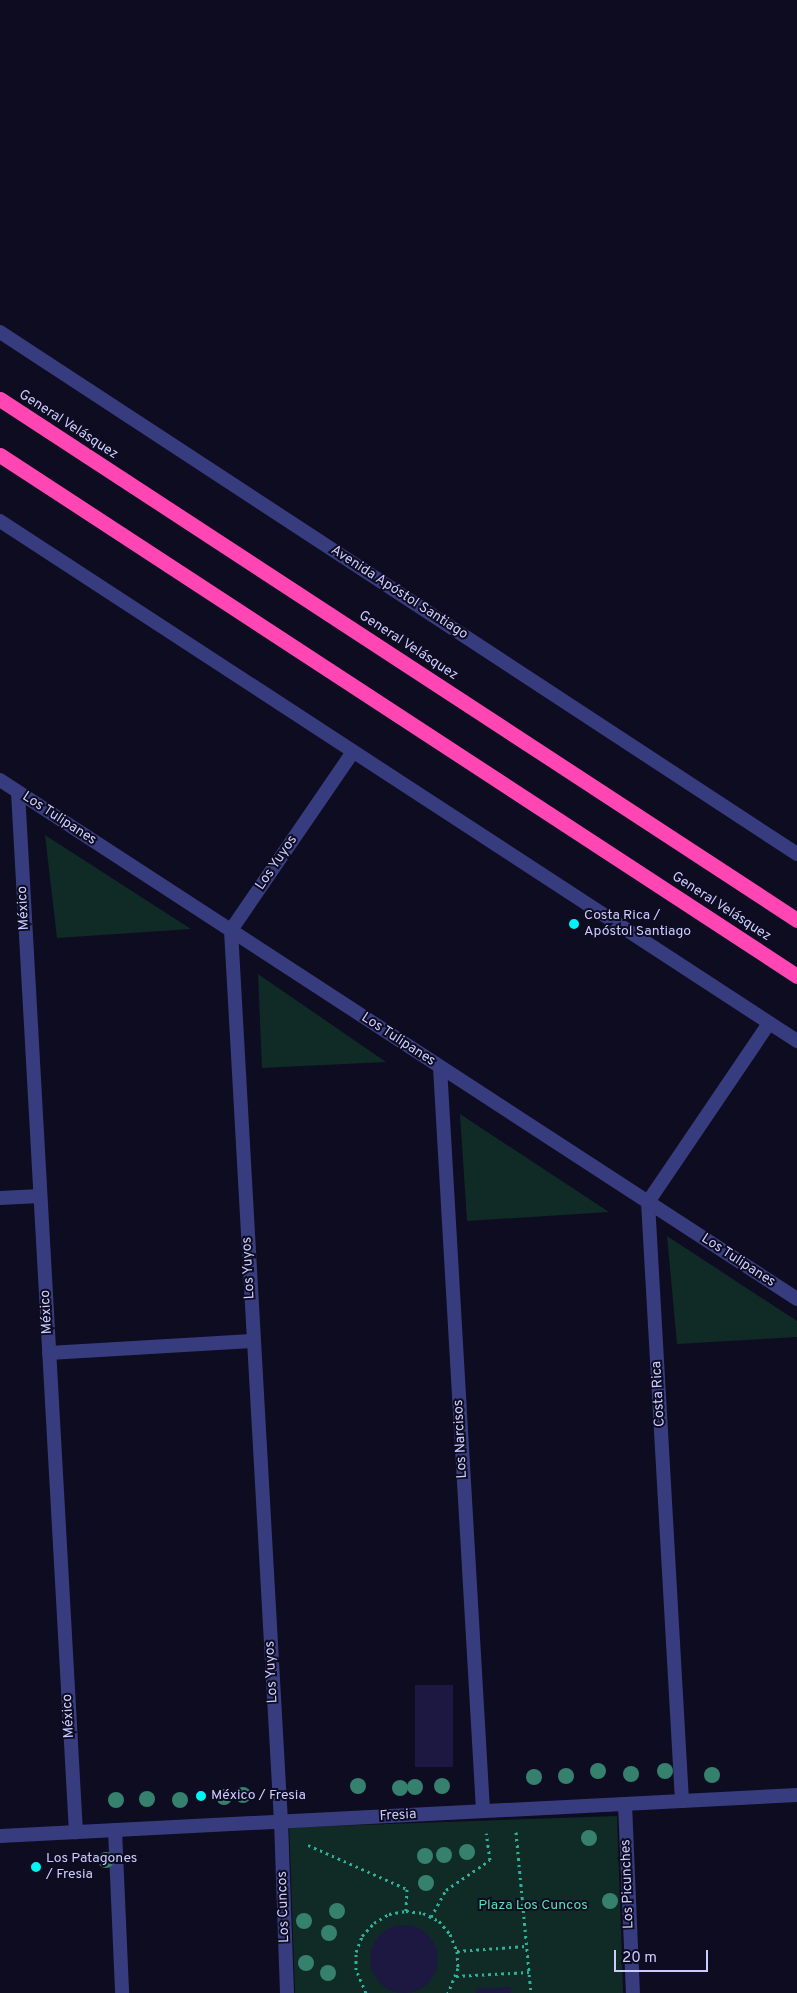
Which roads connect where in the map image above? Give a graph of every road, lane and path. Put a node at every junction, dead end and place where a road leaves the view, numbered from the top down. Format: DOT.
graph roads {
  1 [pos="0,332"];
  2 [pos="0,400"];
  3 [pos="0,455"];
  4 [pos="0,521"];
  5 [pos="353,752"];
  6 [pos="0,780"];
  7 [pos="18,792"];
  8 [pos="797,854"];
  9 [pos="797,920"];
  10 [pos="231,930"];
  11 [pos="797,976"];
  12 [pos="769,1023"];
  13 [pos="797,1041"];
  14 [pos="440,1067"];
  15 [pos="40,1196"];
  16 [pos="0,1198"];
  17 [pos="648,1202"];
  18 [pos="797,1299"];
  19 [pos="252,1341"];
  20 [pos="49,1353"];
  21 [pos="797,1795"];
  22 [pos="682,1801"];
  23 [pos="625,1804"];
  24 [pos="483,1811"];
  25 [pos="280,1822"];
  26 [pos="115,1830"];
  27 [pos="516,1831"];
  28 [pos="76,1832"];
  29 [pos="486,1832"];
  30 [pos="0,1836"];
  31 [pos="298,1840"];
  32 [pos="406,1911"];
  33 [pos="431,1917"];
  34 [pos="526,1946"];
  35 [pos="457,1951"];
  36 [pos="529,1972"];
  37 [pos="456,1976"];
  38 [pos="122,1993"];
  39 [pos="287,1993"];
  40 [pos="366,1993"];
  41 [pos="448,1993"];
  42 [pos="531,1993"];
  43 [pos="633,1993"];
  1 -- 8 [label="street, Avenida Apóstol Santiago"];
  2 -- 9 [label="highway, General Velásquez"];
  3 -- 11 [label="highway, General Velásquez"];
  4 -- 5 [label="street"];
  5 -- 10 [label="street, Los Yuyos"];
  5 -- 12 [label="street"];
  6 -- 7 [label="street, Los Tulipanes"];
  7 -- 10 [label="street, Los Tulipanes"];
  7 -- 15 [label="street, México"];
  10 -- 14 [label="street, Los Tulipanes"];
  10 -- 19 [label="street, Los Yuyos"];
  12 -- 13 [label="street"];
  12 -- 17 [label="street"];
  14 -- 17 [label="street, Los Tulipanes"];
  14 -- 24 [label="street, Los Narcisos"];
  15 -- 16 [label="street"];
  15 -- 20 [label="street, México"];
  17 -- 18 [label="street, Los Tulipanes"];
  17 -- 22 [label="street, Costa Rica"];
  19 -- 20 [label="street"];
  19 -- 25 [label="street, Los Yuyos"];
  20 -- 28 [label="street, México"];
  21 -- 22 [label="street, Fresia"];
  22 -- 23 [label="street, Fresia"];
  23 -- 24 [label="street, Fresia"];
  23 -- 43 [label="street, Los Picunches"];
  24 -- 25 [label="street, Fresia"];
  25 -- 26 [label="street, Fresia"];
  25 -- 39 [label="street, Los Cuncos"];
  26 -- 28 [label="street, Fresia"];
  26 -- 38 [label="street"];
  27 -- 34 [label="path"];
  28 -- 30 [label="street, Fresia"];
  29 -- 33 [label="path"];
  31 -- 32 [label="path"];
  32 -- 33 [label="path"];
  32 -- 40 [label="path"];
  33 -- 35 [label="path"];
  34 -- 35 [label="path"];
  34 -- 36 [label="path"];
  35 -- 37 [label="path"];
  36 -- 37 [label="path"];
  36 -- 42 [label="path"];
  37 -- 41 [label="path"];
}
